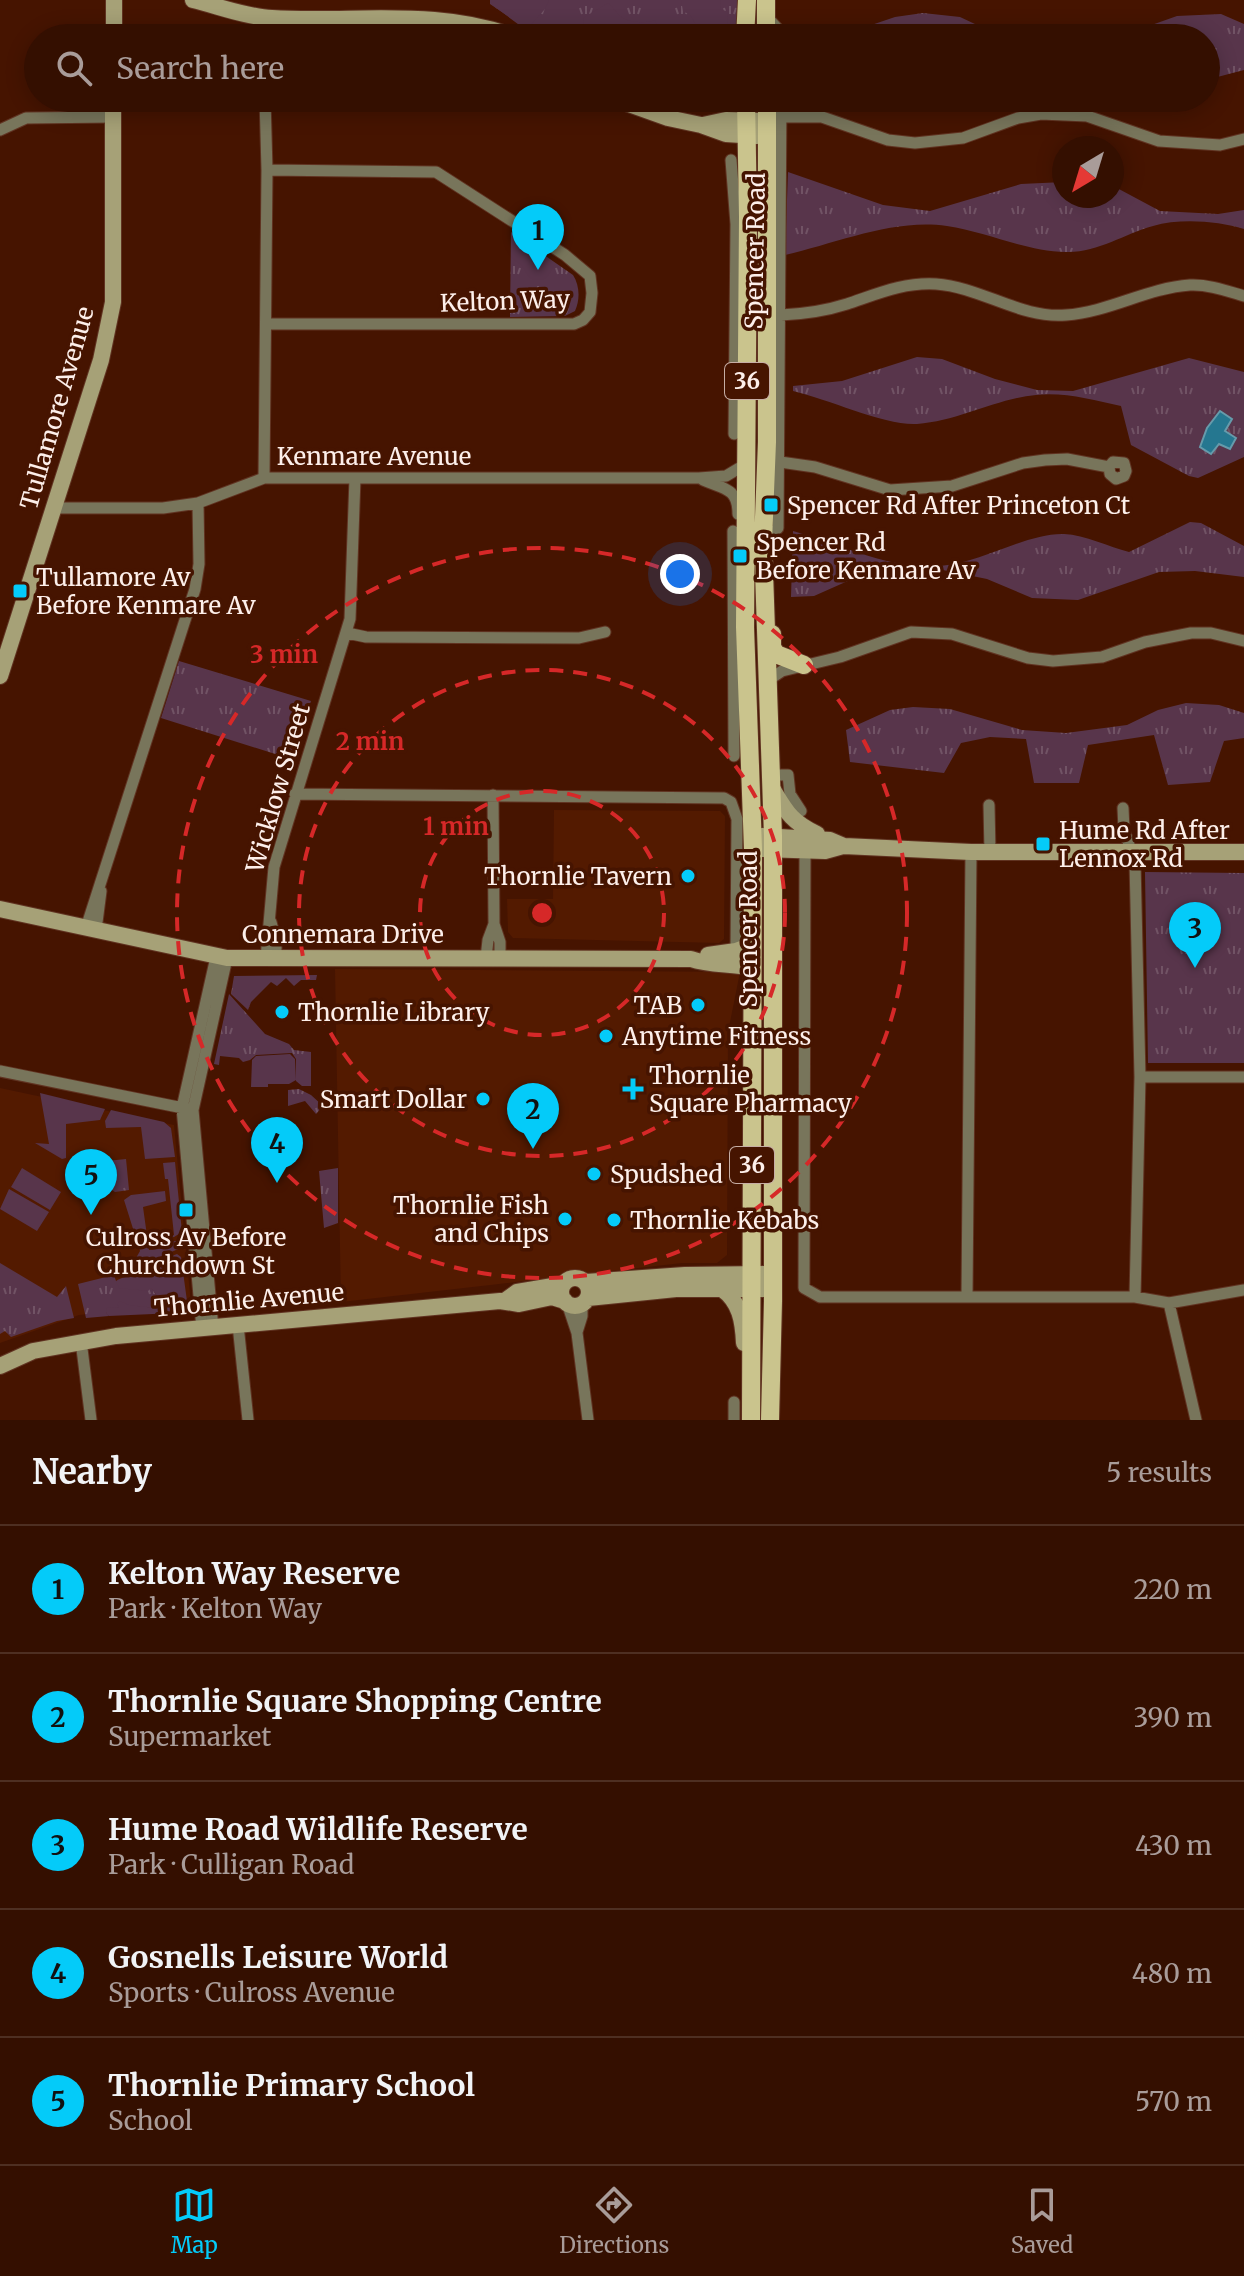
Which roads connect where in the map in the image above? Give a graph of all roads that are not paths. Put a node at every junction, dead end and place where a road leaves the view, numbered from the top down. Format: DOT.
graph roads {
  1 [pos="114,0"];
  2 [pos="193,0"];
  3 [pos="747,0"];
  4 [pos="269,18"];
  5 [pos="114,24"];
  6 [pos="269,24"];
  7 [pos="476,24"];
  8 [pos="746,24"];
  9 [pos="113,112"];
  10 [pos="265,112"];
  11 [pos="651,112"];
  12 [pos="746,112"];
  13 [pos="770,112"];
  14 [pos="776,112"];
  15 [pos="113,117"];
  16 [pos="772,125"];
  17 [pos="746,128"];
  18 [pos="0,130"];
  19 [pos="1244,139"];
  20 [pos="731,160"];
  21 [pos="267,170"];
  22 [pos="742,221"];
  23 [pos="1244,296"];
  24 [pos="781,315"];
  25 [pos="266,324"];
  26 [pos="733,390"];
  27 [pos="748,404"];
  28 [pos="734,434"];
  29 [pos="774,463"];
  30 [pos="746,464"];
  31 [pos="1109,467"];
  32 [pos="264,478"];
  33 [pos="355,478"];
  34 [pos="699,478"];
  35 [pos="198,503"];
  36 [pos="54,508"];
  37 [pos="733,531"];
  38 [pos="755,543"];
  39 [pos="739,597"];
  40 [pos="605,632"];
  41 [pos="347,633"];
  42 [pos="1244,641"];
  43 [pos="804,665"];
  44 [pos="771,668"];
  45 [pos="0,676"];
  46 [pos="734,756"];
  47 [pos="772,781"];
  48 [pos="751,788"];
  49 [pos="295,794"];
  50 [pos="493,795"];
  51 [pos="731,802"];
  52 [pos="989,805"];
  53 [pos="1123,808"];
  54 [pos="801,811"];
  55 [pos="753,843"];
  56 [pos="773,843"];
  57 [pos="837,843"];
  58 [pos="805,850"];
  59 [pos="1130,851"];
  60 [pos="971,852"];
  61 [pos="990,852"];
  62 [pos="1244,852"];
  63 [pos="0,909"];
  64 [pos="91,929"];
  65 [pos="744,948"];
  66 [pos="222,958"];
  67 [pos="271,958"];
  68 [pos="493,958"];
  69 [pos="691,959"];
  70 [pos="752,968"];
  71 [pos="772,991"];
  72 [pos="0,1071"];
  73 [pos="1140,1077"];
  74 [pos="1244,1077"];
  75 [pos="187,1109"];
  76 [pos="752,1114"];
  77 [pos="751,1281"];
  78 [pos="773,1281"];
  79 [pos="638,1286"];
  80 [pos="722,1289"];
  81 [pos="1244,1290"];
  82 [pos="967,1295"];
  83 [pos="1135,1297"];
  84 [pos="578,1298"];
  85 [pos="506,1300"];
  86 [pos="1169,1303"];
  87 [pos="238,1325"];
  88 [pos="208,1329"];
  89 [pos="81,1341"];
  90 [pos="751,1362"];
  91 [pos="0,1366"];
  92 [pos="734,1402"];
  93 [pos="91,1420"];
  94 [pos="248,1420"];
  95 [pos="588,1420"];
  96 [pos="734,1420"];
  97 [pos="751,1420"];
  98 [pos="770,1420"];
  99 [pos="1196,1420"];
  1 -- 5 [label="street"];
  2 -- 4 [label="street"];
  3 -- 8 [label="main road"];
  4 -- 6 [label="street"];
  4 -- 7 [label="street"];
  9 -- 15 [label="street, Tullamore Avenue"];
  10 -- 21 [label="street"];
  11 -- 17 [label="street"];
  12 -- 17 [label="main road, Spencer Road / 36"];
  13 -- 16 [label="main road, Spencer Road / 36"];
  14 -- 16 [label="street, Spencer Road"];
  15 -- 18 [label="street"];
  15 -- 36 [label="street, Tullamore Avenue"];
  16 -- 17 [label="street"];
  16 -- 19 [label="street"];
  16 -- 24 [label="street, Spencer Road"];
  16 -- 29 [label="main road, Spencer Road / 36"];
  17 -- 22 [label="main road, Spencer Road / 36"];
  20 -- 22 [label="street, Spencer Road"];
  21 -- 25 [label="street"];
  21 -- 25 [label="street, Kelton Way"];
  22 -- 26 [label="street, Spencer Road"];
  22 -- 27 [label="main road, Spencer Road / 36"];
  23 -- 24 [label="street"];
  24 -- 29 [label="street, Spencer Road"];
  25 -- 32 [label="street"];
  26 -- 27 [label="street"];
  26 -- 28 [label="street, Spencer Road"];
  27 -- 30 [label="main road, Spencer Road / 36"];
  29 -- 31 [label="street"];
  29 -- 38 [label="main road, Spencer Road / 36"];
  29 -- 39 [label="main road"];
  30 -- 34 [label="street, Kenmare Avenue"];
  30 -- 38 [label="main road, Spencer Road / 36"];
  32 -- 33 [label="street, Kenmare Avenue"];
  32 -- 35 [label="street, Kenmare Avenue"];
  33 -- 34 [label="street, Kenmare Avenue"];
  33 -- 41 [label="street, Wicklow Street"];
  34 -- 38 [label="street, Kenmare Avenue"];
  35 -- 36 [label="street, Kenmare Avenue"];
  35 -- 64 [label="street"];
  36 -- 45 [label="street, Tullamore Avenue"];
  37 -- 39 [label="street, Spencer Road"];
  38 -- 39 [label="main road, Spencer Road / 36"];
  38 -- 44 [label="main road, Spencer Road / 36"];
  39 -- 46 [label="street, Spencer Road"];
  39 -- 48 [label="main road, Spencer Road / 36"];
  40 -- 41 [label="street"];
  41 -- 49 [label="street, Wicklow Street"];
  42 -- 43 [label="street"];
  43 -- 44 [label="main road"];
  43 -- 44 [label="street"];
  44 -- 47 [label="main road, Spencer Road / 36"];
  44 -- 48 [label="main road"];
  47 -- 54 [label="street"];
  47 -- 56 [label="main road, Spencer Road / 36"];
  47 -- 57 [label="street"];
  48 -- 51 [label="street"];
  48 -- 55 [label="main road, Spencer Road / 36"];
  49 -- 50 [label="street"];
  49 -- 67 [label="street, Wicklow Street"];
  50 -- 51 [label="street"];
  50 -- 68 [label="street"];
  51 -- 65 [label="street, Spencer Road"];
  52 -- 61 [label="street"];
  53 -- 59 [label="street"];
  55 -- 56 [label="street"];
  55 -- 65 [label="main road, Spencer Road / 36"];
  56 -- 57 [label="street"];
  56 -- 58 [label="street"];
  56 -- 71 [label="main road, Spencer Road / 36"];
  57 -- 58 [label="street"];
  57 -- 60 [label="street"];
  58 -- 82 [label="street"];
  59 -- 61 [label="street"];
  59 -- 62 [label="street"];
  59 -- 73 [label="street"];
  60 -- 61 [label="street"];
  60 -- 82 [label="street"];
  63 -- 64 [label="street, Connemara Drive"];
  64 -- 66 [label="street, Connemara Drive"];
  65 -- 69 [label="street, Connemara Drive"];
  65 -- 70 [label="main road, Spencer Road / 36"];
  66 -- 67 [label="street, Connemara Drive"];
  66 -- 75 [label="street"];
  67 -- 68 [label="street, Connemara Drive"];
  68 -- 69 [label="street, Connemara Drive"];
  69 -- 70 [label="street, Connemara Drive"];
  70 -- 76 [label="main road, Spencer Road / 36"];
  71 -- 76 [label="main road"];
  71 -- 78 [label="main road, Spencer Road / 36"];
  72 -- 75 [label="street"];
  73 -- 74 [label="street"];
  73 -- 83 [label="street"];
  75 -- 88 [label="street"];
  76 -- 77 [label="main road, Spencer Road / 36"];
  77 -- 78 [label="street, Thornlie Avenue"];
  77 -- 79 [label="street, Thornlie Avenue"];
  77 -- 80 [label="street, Thornlie Avenue"];
  77 -- 90 [label="main road, Spencer Road / 36"];
  78 -- 98 [label="main road, Spencer Road / 36"];
  79 -- 80 [label="street, Thornlie Avenue"];
  79 -- 84 [label="street, Thornlie Avenue"];
  80 -- 90 [label="street"];
  81 -- 86 [label="street"];
  82 -- 83 [label="street"];
  83 -- 86 [label="street"];
  84 -- 85 [label="street, Thornlie Avenue"];
  84 -- 85 [label="street, Thornlie Avenue"];
  84 -- 95 [label="street"];
  85 -- 87 [label="street, Thornlie Avenue"];
  86 -- 99 [label="street"];
  87 -- 88 [label="street, Thornlie Avenue"];
  87 -- 94 [label="street"];
  88 -- 89 [label="street, Thornlie Avenue"];
  89 -- 91 [label="street, Thornlie Avenue"];
  89 -- 93 [label="street"];
  90 -- 97 [label="main road, Spencer Road / 36"];
  92 -- 96 [label="street"];
}
